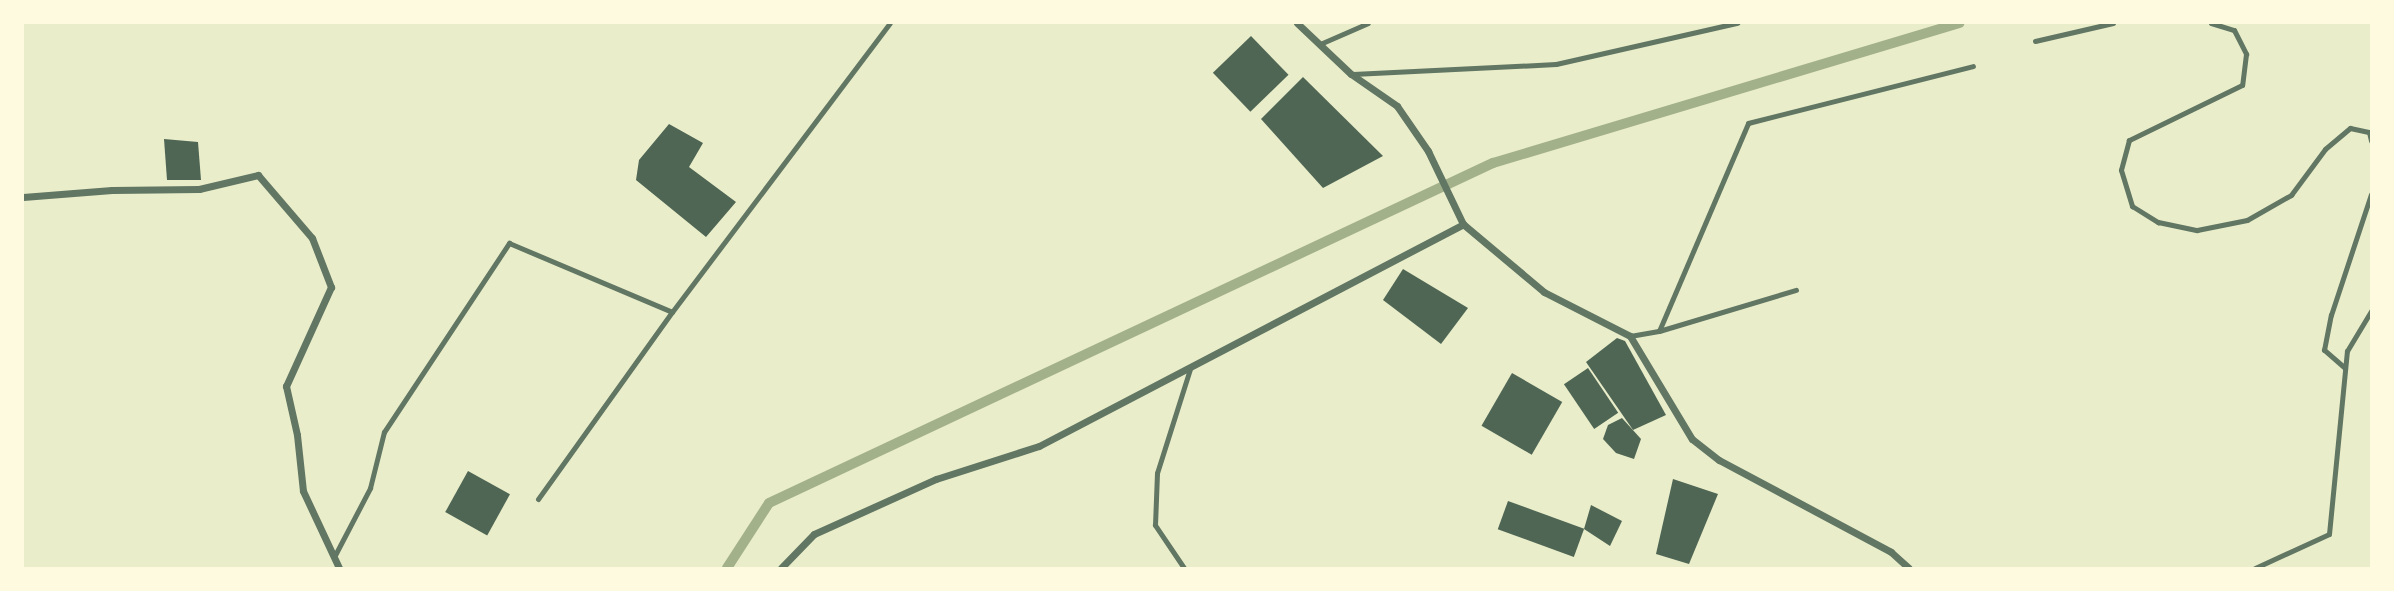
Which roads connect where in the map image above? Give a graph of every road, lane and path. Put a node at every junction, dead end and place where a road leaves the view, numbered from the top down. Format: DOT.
graph roads {
  1 [pos="890,23"];
  2 [pos="1297,23"];
  3 [pos="1368,23"];
  4 [pos="1737,23"];
  5 [pos="2113,23"];
  6 [pos="2211,23"];
  7 [pos="2035,41"];
  8 [pos="1320,44"];
  9 [pos="1973,66"];
  10 [pos="1351,74"];
  11 [pos="2371,141"];
  12 [pos="2371,194"];
  13 [pos="23,197"];
  14 [pos="1463,224"];
  15 [pos="1796,290"];
  16 [pos="2371,311"];
  17 [pos="672,312"];
  18 [pos="1659,331"];
  19 [pos="1630,337"];
  20 [pos="1190,369"];
  21 [pos="2345,369"];
  22 [pos="538,499"];
  23 [pos="334,557"];
  24 [pos="339,568"];
  25 [pos="781,568"];
  26 [pos="1184,568"];
  27 [pos="1909,568"];
  28 [pos="2255,568"];
  1 -- 17 [label="lane"];
  2 -- 8 [label="street"];
  3 -- 8 [label="lane"];
  4 -- 10 [label="lane"];
  5 -- 7 [label="lane"];
  6 -- 11 [label="lane"];
  8 -- 10 [label="street"];
  9 -- 18 [label="lane"];
  10 -- 14 [label="street"];
  12 -- 21 [label="lane"];
  13 -- 23 [label="street"];
  14 -- 19 [label="street"];
  14 -- 20 [label="street"];
  15 -- 18 [label="lane"];
  16 -- 21 [label="lane"];
  17 -- 22 [label="lane"];
  17 -- 23 [label="lane"];
  18 -- 19 [label="lane"];
  19 -- 27 [label="street"];
  20 -- 25 [label="street"];
  20 -- 26 [label="lane"];
  21 -- 28 [label="lane"];
  23 -- 24 [label="street"];
}
